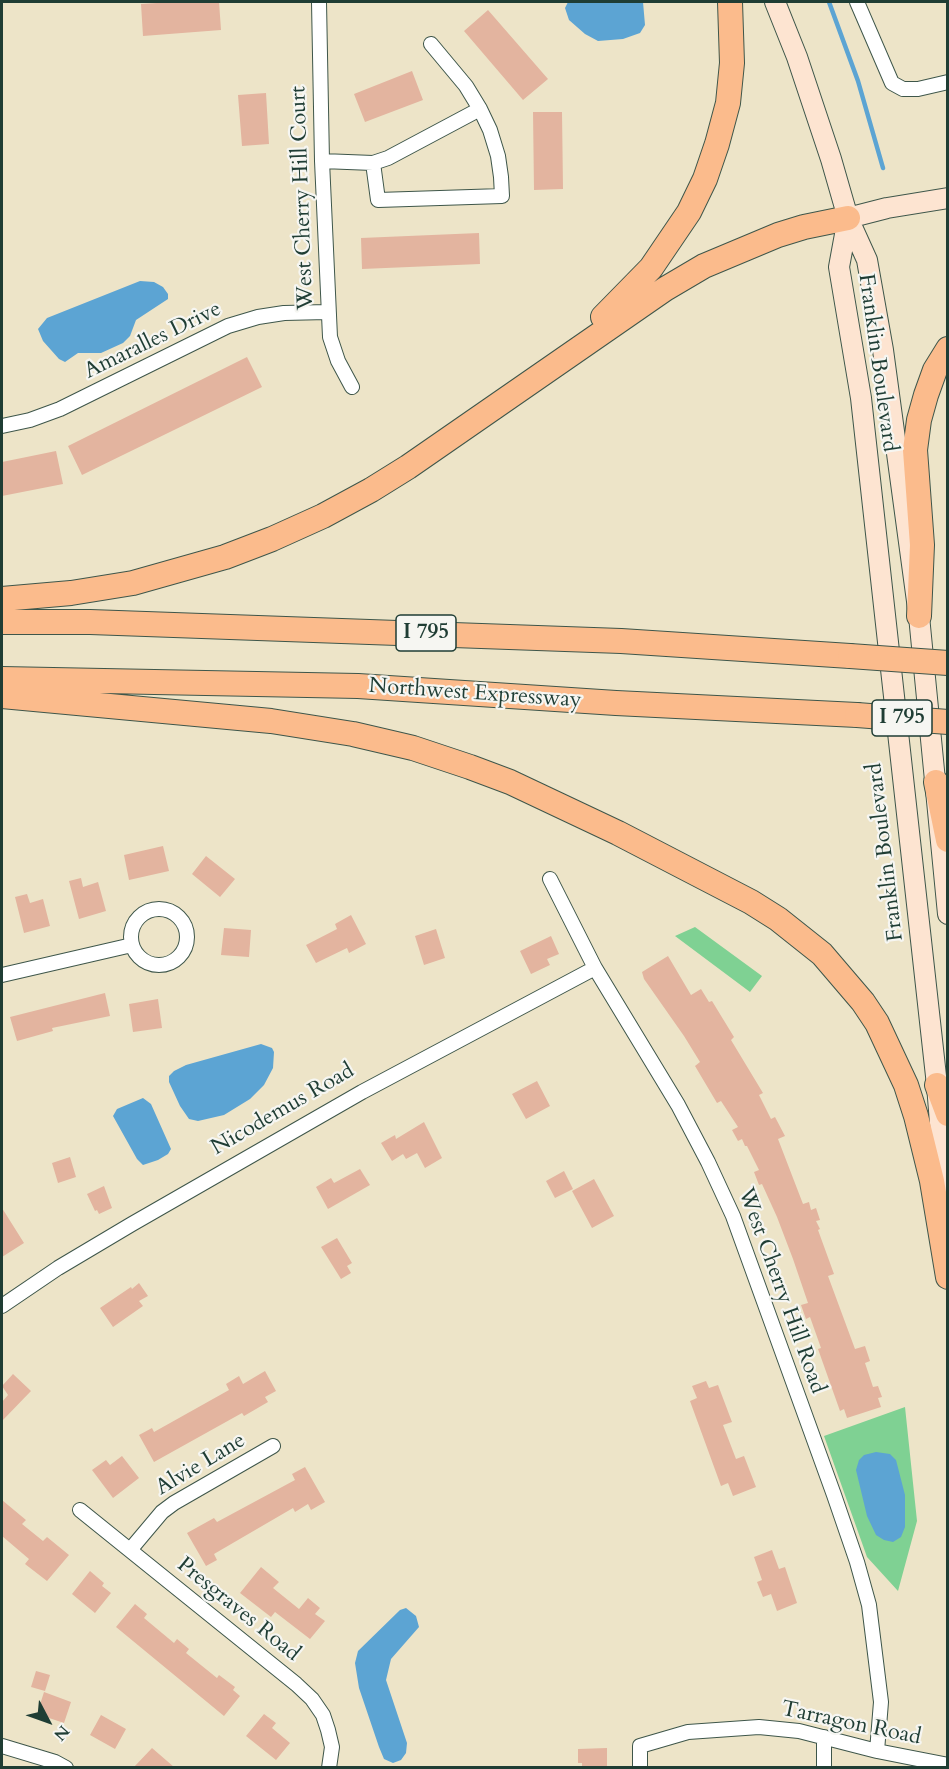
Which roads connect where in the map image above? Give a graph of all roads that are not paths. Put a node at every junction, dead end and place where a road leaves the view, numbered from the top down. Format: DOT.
graph roads {
  1 [pos="319,2"];
  2 [pos="730,2"];
  3 [pos="775,2"];
  4 [pos="858,2"];
  5 [pos="431,44"];
  6 [pos="948,82"];
  7 [pos="480,109"];
  8 [pos="322,161"];
  9 [pos="373,162"];
  10 [pos="948,198"];
  11 [pos="848,218"];
  12 [pos="327,312"];
  13 [pos="948,349"];
  14 [pos="522,386"];
  15 [pos="352,387"];
  16 [pos="2,426"];
  17 [pos="2,599"];
  18 [pos="919,616"];
  19 [pos="2,622"];
  20 [pos="948,656"];
  21 [pos="902,660"];
  22 [pos="948,663"];
  23 [pos="2,679"];
  24 [pos="2,696"];
  25 [pos="858,722"];
  26 [pos="948,722"];
  27 [pos="948,736"];
  28 [pos="936,782"];
  29 [pos="948,840"];
  30 [pos="550,879"];
  31 [pos="948,914"];
  32 [pos="132,945"];
  33 [pos="595,968"];
  34 [pos="2,975"];
  35 [pos="937,1085"];
  36 [pos="948,1114"];
  37 [pos="948,1218"];
  38 [pos="948,1277"];
  39 [pos="2,1306"];
  40 [pos="273,1446"];
  41 [pos="80,1510"];
  42 [pos="130,1550"];
  43 [pos="824,1737"];
  44 [pos="2,1746"];
  45 [pos="877,1750"];
  46 [pos="948,1765"];
  47 [pos="66,1767"];
  48 [pos="328,1767"];
  49 [pos="640,1767"];
  50 [pos="824,1767"];
  1 -- 8 [label="street, West Cherry Hill Court"];
  2 -- 14 [label="highway"];
  3 -- 11 [label="main road"];
  4 -- 6 [label="street"];
  5 -- 7 [label="street"];
  7 -- 9 [label="street"];
  7 -- 9 [label="street"];
  8 -- 9 [label="street"];
  8 -- 12 [label="street, West Cherry Hill Court"];
  10 -- 11 [label="main road"];
  11 -- 14 [label="highway"];
  11 -- 18 [label="main road, Franklin Boulevard"];
  11 -- 35 [label="main road, Franklin Boulevard"];
  12 -- 15 [label="street, West Cherry Hill Court"];
  12 -- 16 [label="street, Amaralles Drive"];
  13 -- 18 [label="highway"];
  14 -- 17 [label="highway"];
  18 -- 28 [label="main road, Franklin Boulevard"];
  19 -- 21 [label="highway, I 795, bridge"];
  20 -- 21 [label="highway, bridge"];
  21 -- 22 [label="highway, I 795, bridge"];
  23 -- 25 [label="highway, Northwest Expressway / I 795"];
  24 -- 38 [label="highway"];
  25 -- 26 [label="highway, Northwest Expressway / I 795, bridge"];
  25 -- 27 [label="highway"];
  28 -- 29 [label="highway"];
  28 -- 31 [label="main road, Franklin Boulevard"];
  30 -- 33 [label="street, West Cherry Hill Road"];
  32 -- 32 [label="street"];
  32 -- 34 [label="street"];
  33 -- 39 [label="street, Nicodemus Road"];
  33 -- 45 [label="street, West Cherry Hill Road"];
  35 -- 36 [label="highway"];
  35 -- 37 [label="main road, Franklin Boulevard"];
  40 -- 42 [label="street, Alvie Lane"];
  41 -- 42 [label="street, Presgraves Road"];
  42 -- 48 [label="street, Presgraves Road"];
  43 -- 45 [label="street, Tarragon Road"];
  43 -- 49 [label="street, Tarragon Road"];
  43 -- 50 [label="street"];
  44 -- 47 [label="street"];
  45 -- 46 [label="street, Tarragon Road"];
}
